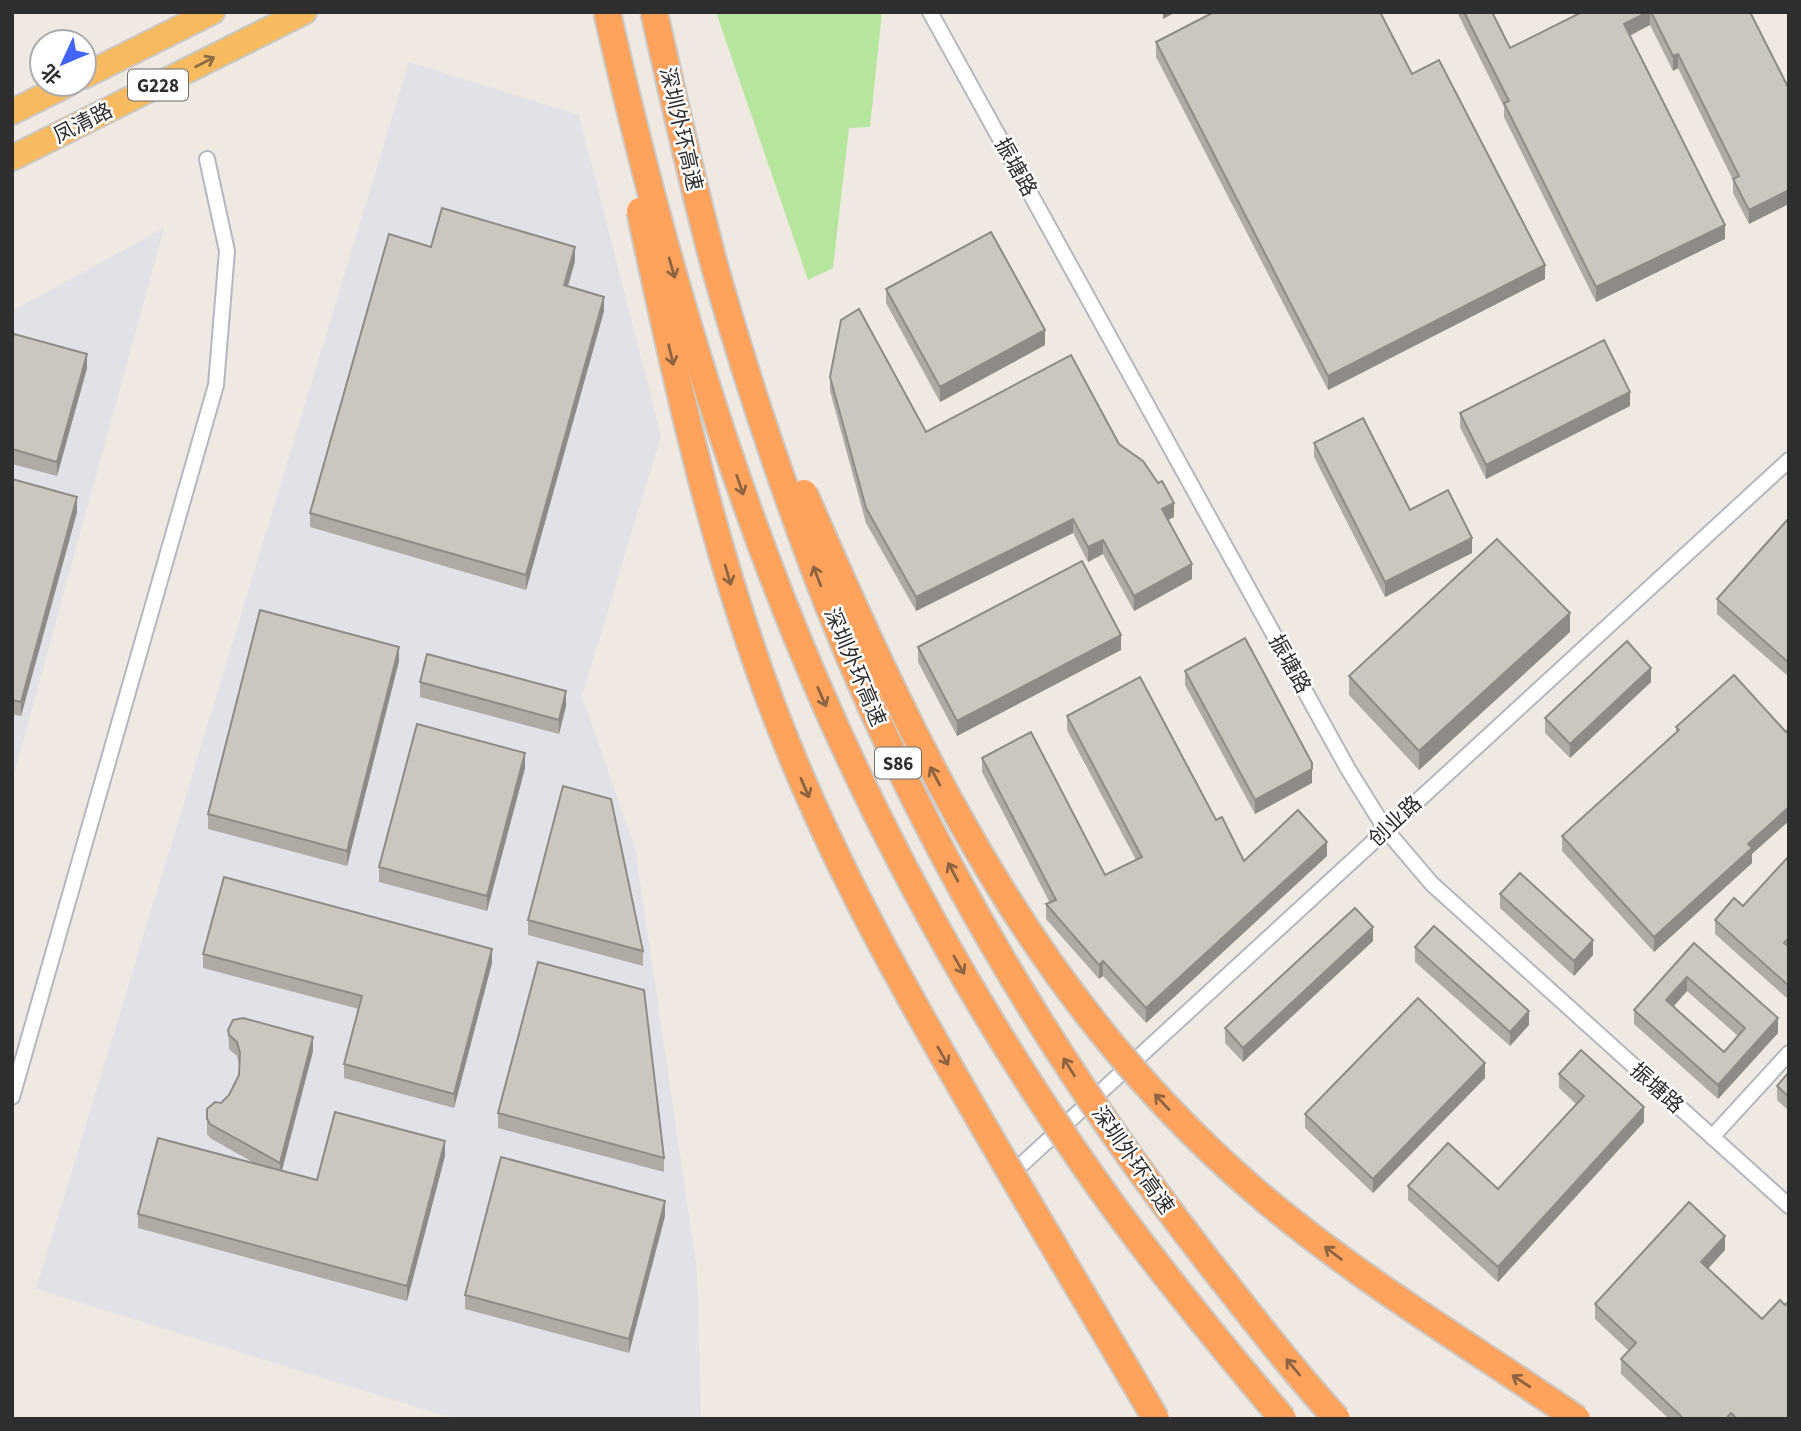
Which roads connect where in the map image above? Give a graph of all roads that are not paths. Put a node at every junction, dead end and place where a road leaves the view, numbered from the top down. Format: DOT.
graph roads {
  1 [pos="212,12"];
  2 [pos="304,12"];
  3 [pos="654,12"];
  4 [pos="930,12"];
  5 [pos="608,18"];
  6 [pos="98,69"];
  7 [pos="40,98"];
  8 [pos="12,112"];
  9 [pos="12,158"];
  10 [pos="206,159"];
  11 [pos="736,336"];
  12 [pos="1789,460"];
  13 [pos="1386,830"];
  14 [pos="1789,1053"];
  15 [pos="12,1097"];
  16 [pos="1713,1137"];
  17 [pos="1002,1182"];
  18 [pos="1789,1206"];
  19 [pos="1156,1419"];
  20 [pos="1283,1419"];
  21 [pos="1337,1419"];
  22 [pos="1577,1419"];
  1 -- 6 [label="highway, 凤清路 / G228"];
  9 -- 2 [label="highway, 凤清路 / G228, one-way"];
  3 -- 11 [label="highway, 深圳外环高速 / S86, bridge"];
  4 -- 13 [label="street, 振塘路"];
  5 -- 19 [label="highway, one-way, bridge"];
  5 -- 20 [label="highway, 深圳外环高速 / S86, one-way, bridge"];
  7 -- 8 [label="highway, 凤清路"];
  10 -- 15 [label="street"];
  21 -- 11 [label="highway, 深圳外环高速 / S86, one-way, bridge"];
  22 -- 11 [label="highway, one-way, bridge"];
  12 -- 13 [label="street, 创业路"];
  13 -- 16 [label="street, 振塘路"];
  13 -- 17 [label="street, 创业路"];
  14 -- 16 [label="street"];
  16 -- 18 [label="street, 振塘路"];
}
